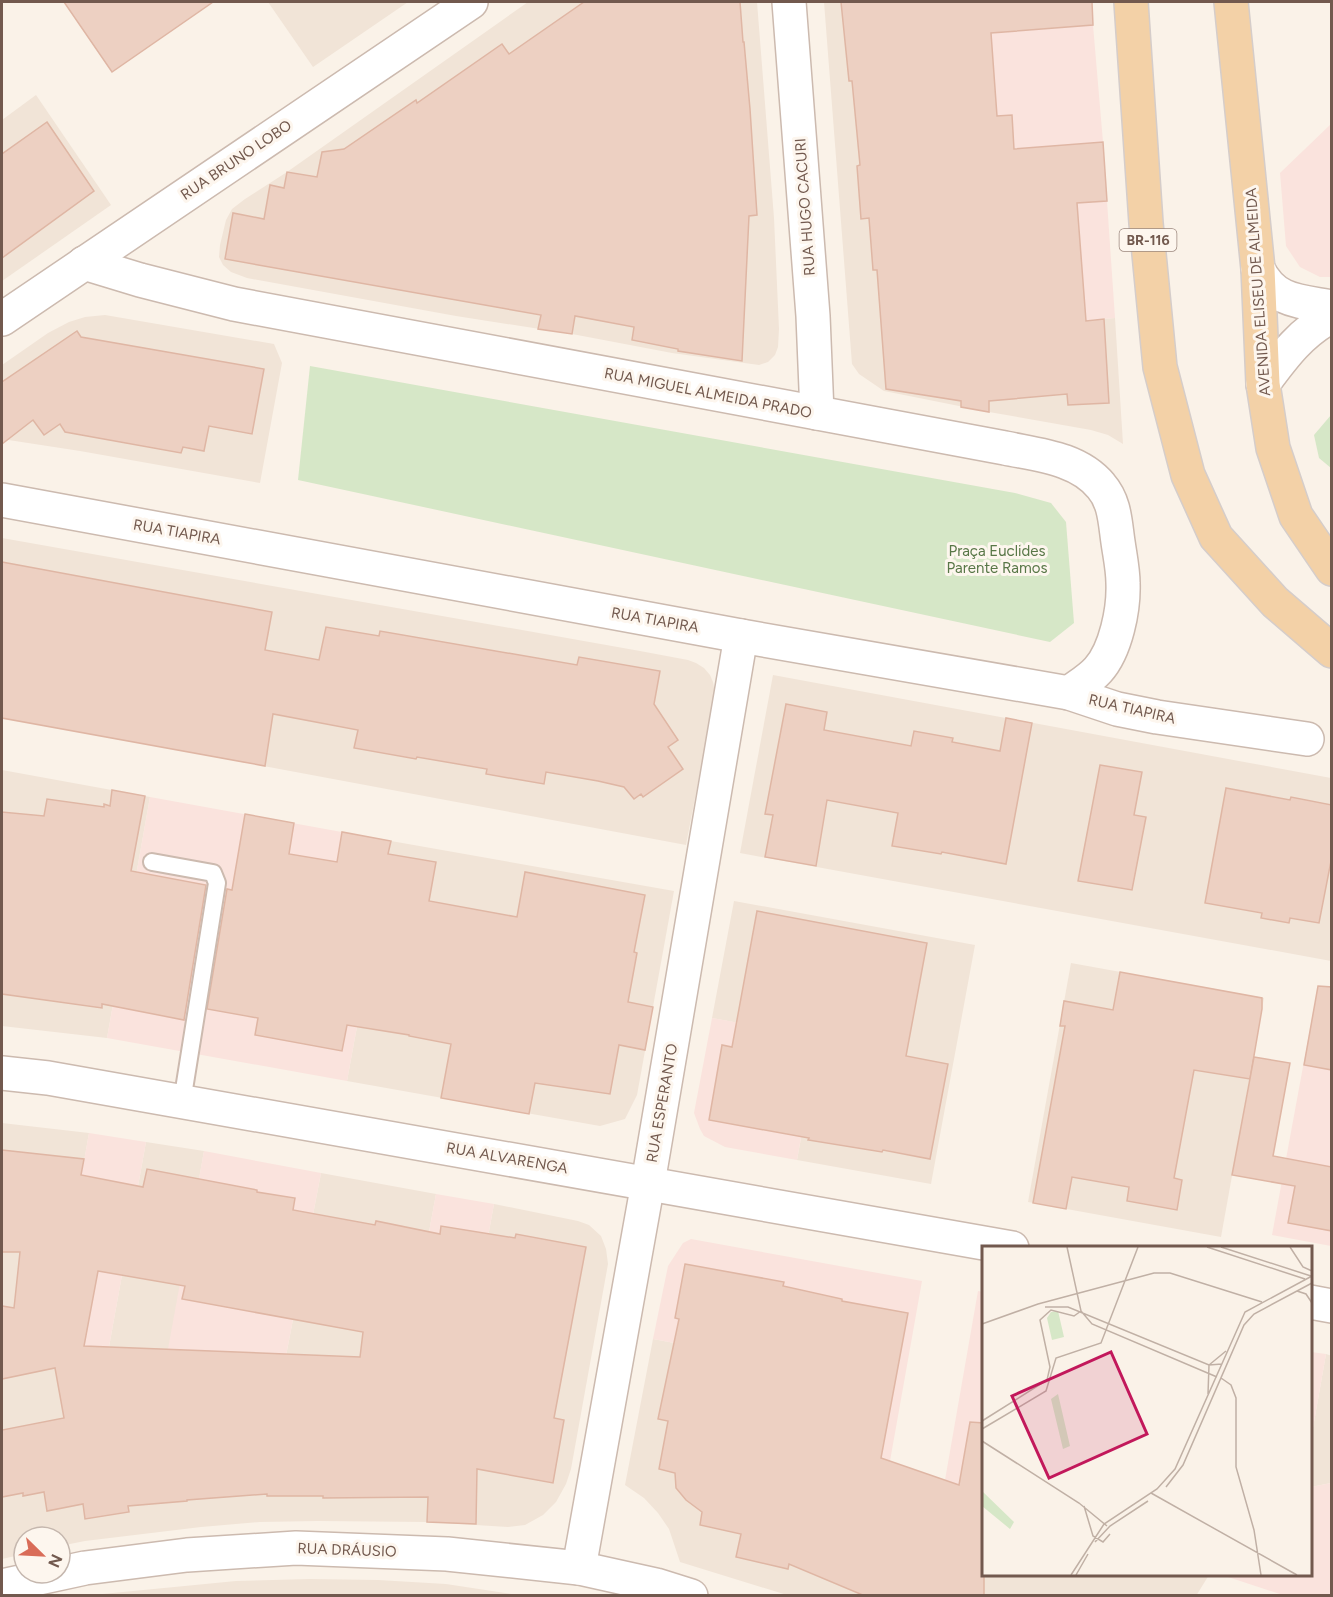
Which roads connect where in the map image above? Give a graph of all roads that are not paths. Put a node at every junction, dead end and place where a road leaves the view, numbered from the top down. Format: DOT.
graph roads {
  1 [pos="471,2"];
  2 [pos="789,2"];
  3 [pos="1131,2"];
  4 [pos="1231,2"];
  5 [pos="84,263"];
  6 [pos="1258,269"];
  7 [pos="1332,307"];
  8 [pos="1332,316"];
  9 [pos="2,320"];
  10 [pos="1263,384"];
  11 [pos="817,413"];
  12 [pos="2,500"];
  13 [pos="1332,569"];
  14 [pos="741,636"];
  15 [pos="1332,651"];
  16 [pos="1069,693"];
  17 [pos="1307,739"];
  18 [pos="152,862"];
  19 [pos="2,1073"];
  20 [pos="182,1102"];
  21 [pos="648,1182"];
  22 [pos="1001,1246"];
  23 [pos="1312,1302"];
  24 [pos="1332,1306"];
  25 [pos="579,1568"];
  26 [pos="2,1586"];
  27 [pos="691,1596"];
  1 -- 5 [label="street, RUA BRUNO LOBO"];
  2 -- 11 [label="street, RUA HUGO CACURI"];
  3 -- 15 [label="main road, BR-116"];
  4 -- 6 [label="main road, AVENIDA ELISEU DE ALMEIDA"];
  5 -- 9 [label="street, RUA BRUNO LOBO"];
  5 -- 11 [label="street, RUA MIGUEL ALMEIDA PRADO"];
  6 -- 7 [label="street"];
  6 -- 10 [label="main road, AVENIDA ELISEU DE ALMEIDA"];
  8 -- 10 [label="street"];
  10 -- 13 [label="main road, AVENIDA ELISEU DE ALMEIDA"];
  11 -- 16 [label="street, RUA MIGUEL ALMEIDA PRADO"];
  12 -- 14 [label="street, RUA TIAPIRA"];
  14 -- 16 [label="street, RUA TIAPIRA"];
  14 -- 21 [label="street, RUA ESPERANTO"];
  16 -- 17 [label="street, RUA TIAPIRA"];
  18 -- 20 [label="lane"];
  19 -- 20 [label="street, RUA ALVARENGA"];
  20 -- 21 [label="street, RUA ALVARENGA"];
  21 -- 22 [label="street, RUA ALVARENGA"];
  21 -- 25 [label="street, RUA ESPERANTO"];
  23 -- 24 [label="street"];
  25 -- 26 [label="street, RUA DRÁUSIO"];
  25 -- 27 [label="street, RUA DRÁUSIO"];
}
